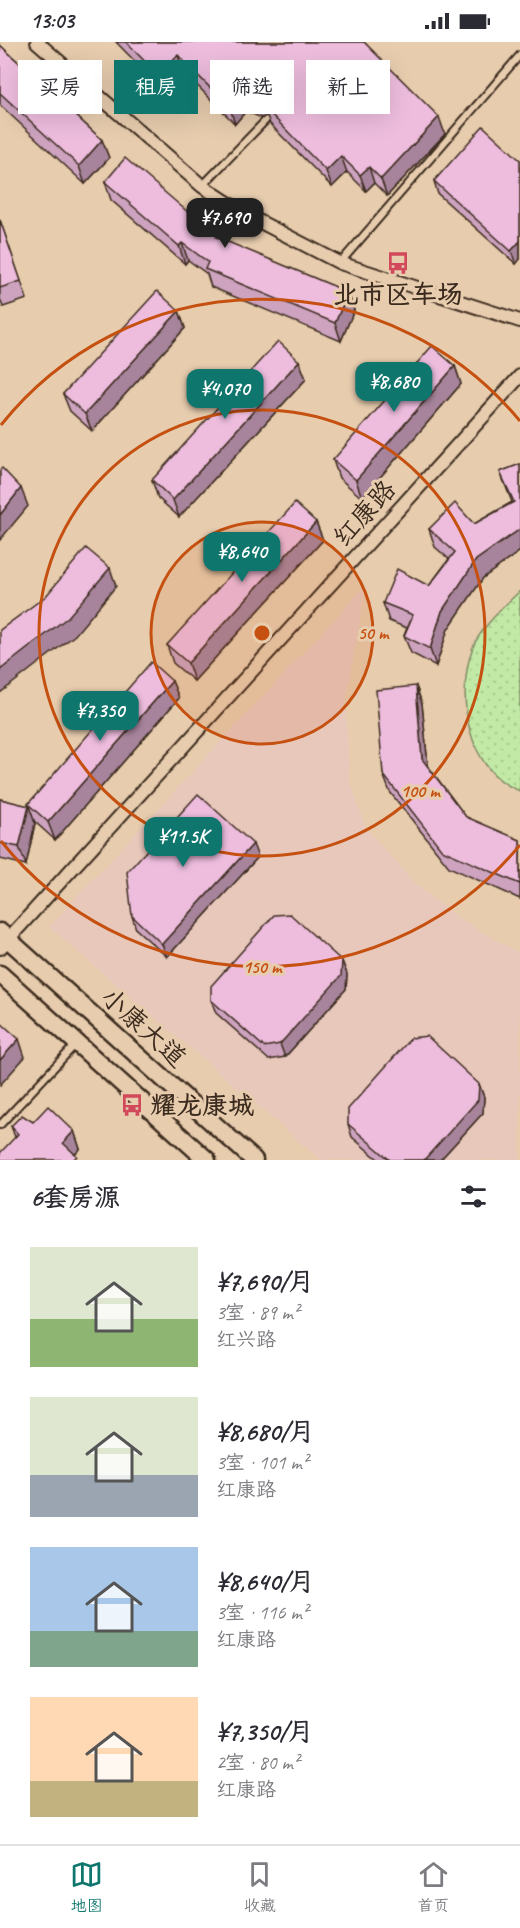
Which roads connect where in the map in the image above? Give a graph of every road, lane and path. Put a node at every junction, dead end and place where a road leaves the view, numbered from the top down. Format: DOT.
graph roads {
  1 [pos="37,42"];
  2 [pos="520,54"];
  3 [pos="266,120"];
  4 [pos="202,186"];
  5 [pos="340,263"];
  6 [pos="520,321"];
  7 [pos="520,376"];
  8 [pos="3,939"];
  9 [pos="0,974"];
  10 [pos="77,1043"];
  11 [pos="0,1125"];
  12 [pos="207,1160"];
  13 [pos="254,1160"];
  1 -- 4 [label="street"];
  2 -- 5 [label="lane"];
  3 -- 4 [label="lane"];
  4 -- 5 [label="street"];
  5 -- 6 [label="street"];
  7 -- 8 [label="street, 红康路"];
  8 -- 13 [label="main road, 小康大道"];
  9 -- 10 [label="main road"];
  10 -- 11 [label="lane"];
  10 -- 12 [label="main road"];
}
